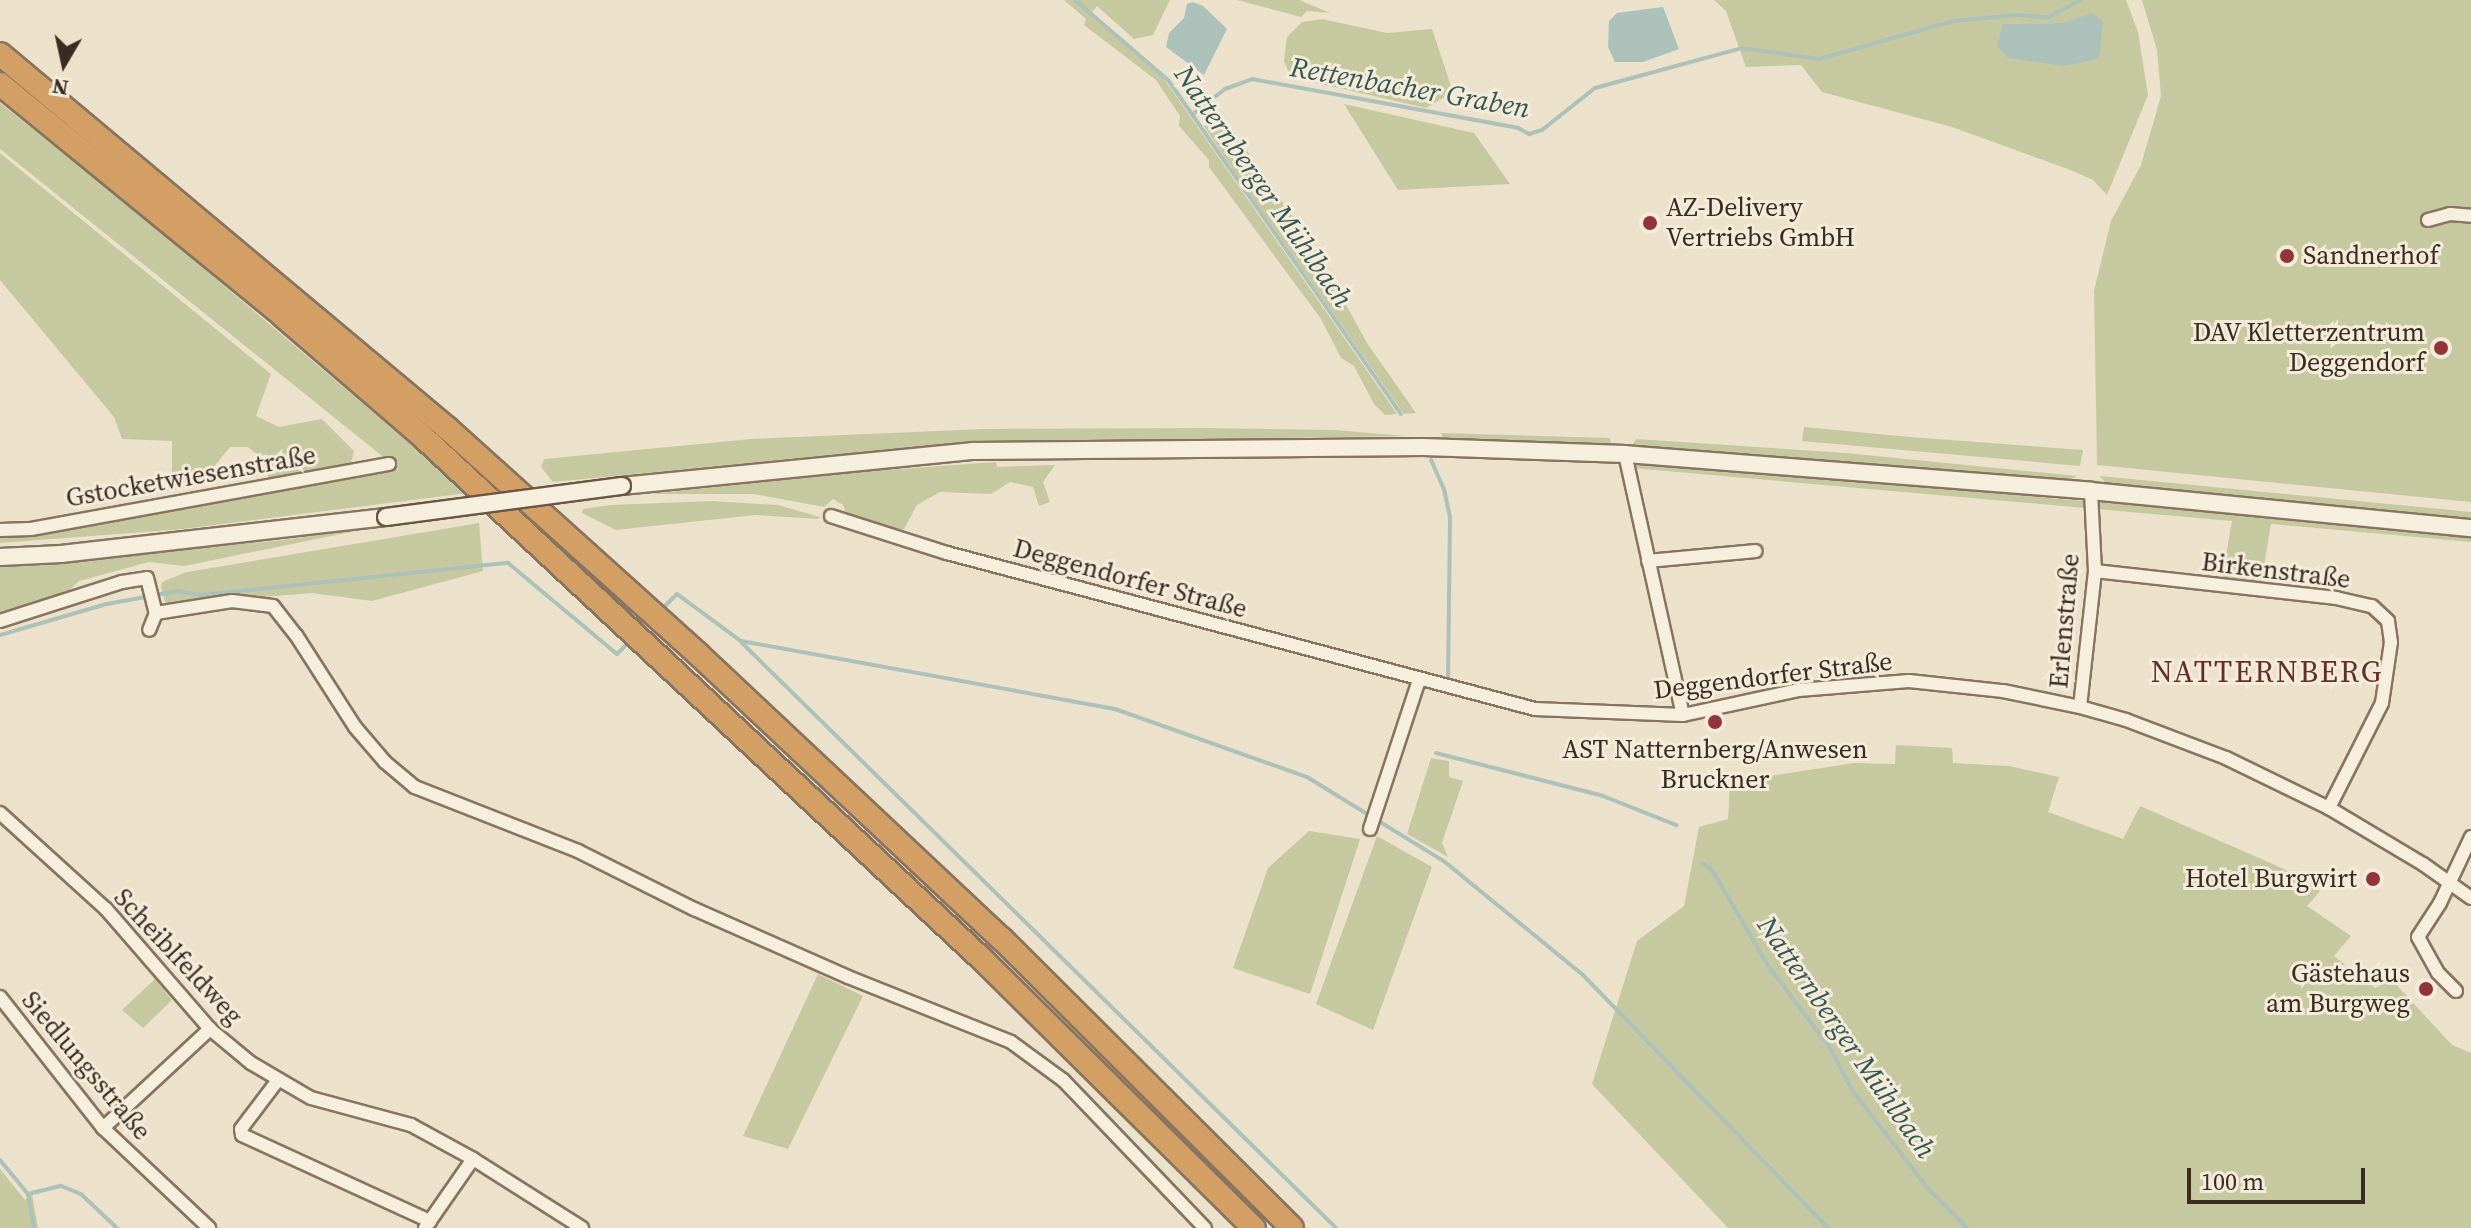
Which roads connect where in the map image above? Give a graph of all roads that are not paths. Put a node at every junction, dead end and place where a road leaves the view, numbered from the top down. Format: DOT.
graph roads {
  1 [pos="0,54"];
  2 [pos="0,84"];
  3 [pos="2471,216"];
  4 [pos="2428,220"];
  5 [pos="1625,454"];
  6 [pos="389,464"];
  7 [pos="2091,491"];
  8 [pos="831,516"];
  9 [pos="2471,528"];
  10 [pos="0,530"];
  11 [pos="1756,551"];
  12 [pos="0,557"];
  13 [pos="1648,561"];
  14 [pos="2095,571"];
  15 [pos="153,601"];
  16 [pos="0,621"];
  17 [pos="149,630"];
  18 [pos="1419,680"];
  19 [pos="2080,707"];
  20 [pos="1683,715"];
  21 [pos="2329,808"];
  22 [pos="2,819"];
  23 [pos="1372,822"];
  24 [pos="2471,837"];
  25 [pos="2449,885"];
  26 [pos="2471,898"];
  27 [pos="2456,991"];
  28 [pos="0,997"];
  29 [pos="210,1029"];
  30 [pos="278,1080"];
  31 [pos="103,1128"];
  32 [pos="473,1159"];
  33 [pos="428,1225"];
  34 [pos="209,1228"];
  35 [pos="582,1228"];
  36 [pos="1205,1228"];
  37 [pos="1254,1228"];
  38 [pos="1292,1228"];
  1 -- 38 [label="highway"];
  2 -- 37 [label="highway"];
  3 -- 4 [label="street"];
  5 -- 7 [label="main road"];
  5 -- 12 [label="main road, bridge"];
  5 -- 13 [label="street"];
  6 -- 10 [label="street, Gstocketwiesenstraße"];
  7 -- 9 [label="main road"];
  7 -- 14 [label="street, Erlenstraße"];
  8 -- 18 [label="street, Deggendorfer Straße"];
  11 -- 13 [label="street"];
  13 -- 20 [label="street"];
  14 -- 19 [label="street, Erlenstraße"];
  14 -- 21 [label="street, Birkenstraße"];
  15 -- 16 [label="street"];
  15 -- 17 [label="street"];
  15 -- 36 [label="street"];
  18 -- 20 [label="street, Deggendorfer Straße"];
  18 -- 23 [label="street"];
  19 -- 20 [label="street, Deggendorfer Straße"];
  19 -- 21 [label="street, Deggendorfer Straße"];
  21 -- 25 [label="street, Deggendorfer Straße"];
  22 -- 29 [label="street, Scheiblfeldweg"];
  24 -- 25 [label="street"];
  25 -- 26 [label="street, Deggendorfer Straße"];
  25 -- 27 [label="street"];
  28 -- 31 [label="street, Siedlungsstraße"];
  29 -- 30 [label="street, Scheiblfeldweg"];
  29 -- 31 [label="street"];
  30 -- 32 [label="street, Scheiblfeldweg"];
  30 -- 33 [label="street"];
  31 -- 34 [label="street, Siedlungsstraße"];
  32 -- 33 [label="street"];
  32 -- 35 [label="street, Scheiblfeldweg"];
}
